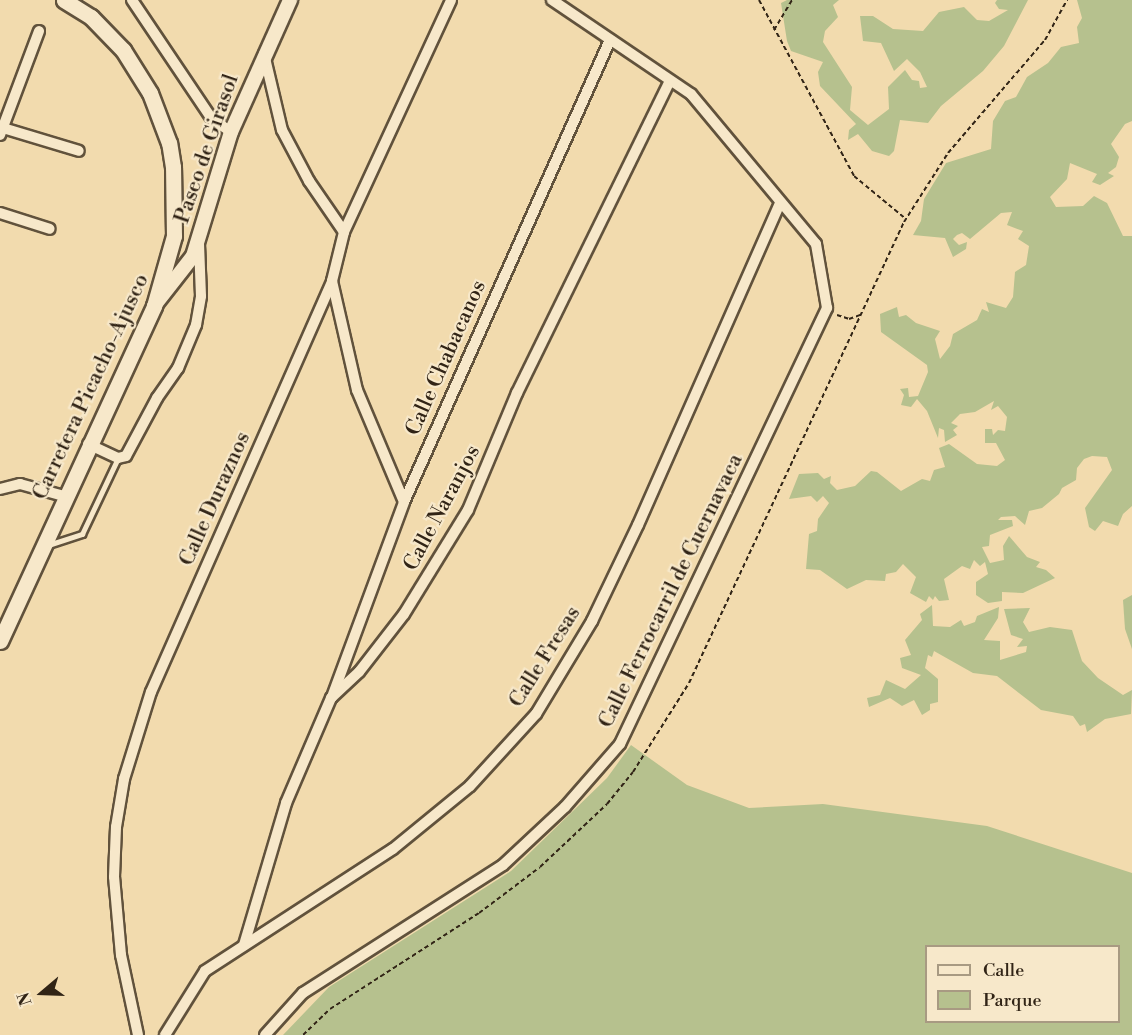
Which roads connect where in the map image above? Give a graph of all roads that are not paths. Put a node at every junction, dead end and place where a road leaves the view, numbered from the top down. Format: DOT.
graph roads {
  1 [pos="64,0"];
  2 [pos="132,0"];
  3 [pos="290,0"];
  4 [pos="451,0"];
  5 [pos="552,0"];
  6 [pos="39,31"];
  7 [pos="610,40"];
  8 [pos="264,53"];
  9 [pos="670,81"];
  10 [pos="1,132"];
  11 [pos="231,132"];
  12 [pos="79,151"];
  13 [pos="780,203"];
  14 [pos="0,213"];
  15 [pos="50,229"];
  16 [pos="344,232"];
  17 [pos="198,240"];
  18 [pos="332,281"];
  19 [pos="154,306"];
  20 [pos="88,444"];
  21 [pos="118,458"];
  22 [pos="0,489"];
  23 [pos="64,496"];
  24 [pos="404,502"];
  25 [pos="41,547"];
  26 [pos="0,641"];
  27 [pos="332,698"];
  28 [pos="244,945"];
  29 [pos="138,1035"];
  30 [pos="165,1035"];
  31 [pos="265,1035"];
  1 -- 19 [label="main road, Carretera Picacho-Ajusco"];
  2 -- 11 [label="street"];
  3 -- 8 [label="street, Paseo de Girasol"];
  4 -- 16 [label="street, Calle Duraznos"];
  5 -- 7 [label="street"];
  6 -- 10 [label="street"];
  7 -- 9 [label="street"];
  7 -- 24 [label="street, Calle Chabacanos"];
  8 -- 11 [label="street, Paseo de Girasol"];
  8 -- 16 [label="street"];
  9 -- 13 [label="street"];
  9 -- 27 [label="street, Calle Naranjos"];
  10 -- 12 [label="street"];
  11 -- 17 [label="street, Paseo de Girasol"];
  13 -- 28 [label="street, Calle Fresas"];
  13 -- 31 [label="street, Calle Ferrocarril de Cuernavaca"];
  14 -- 15 [label="street"];
  16 -- 18 [label="street, Calle Duraznos"];
  17 -- 19 [label="street, Paseo de Girasol"];
  17 -- 21 [label="street"];
  18 -- 24 [label="street"];
  18 -- 29 [label="street, Calle Duraznos"];
  19 -- 20 [label="main road, Carretera Picacho-Ajusco"];
  20 -- 21 [label="street"];
  20 -- 23 [label="main road, Carretera Picacho-Ajusco"];
  21 -- 25 [label="lane"];
  22 -- 23 [label="street"];
  23 -- 25 [label="main road, Carretera Picacho-Ajusco"];
  24 -- 27 [label="street, Calle Chabacanos"];
  25 -- 26 [label="main road, Carretera Picacho-Ajusco"];
  27 -- 28 [label="street, Calle Naranjos"];
  28 -- 30 [label="street, Calle Fresas"];
}
